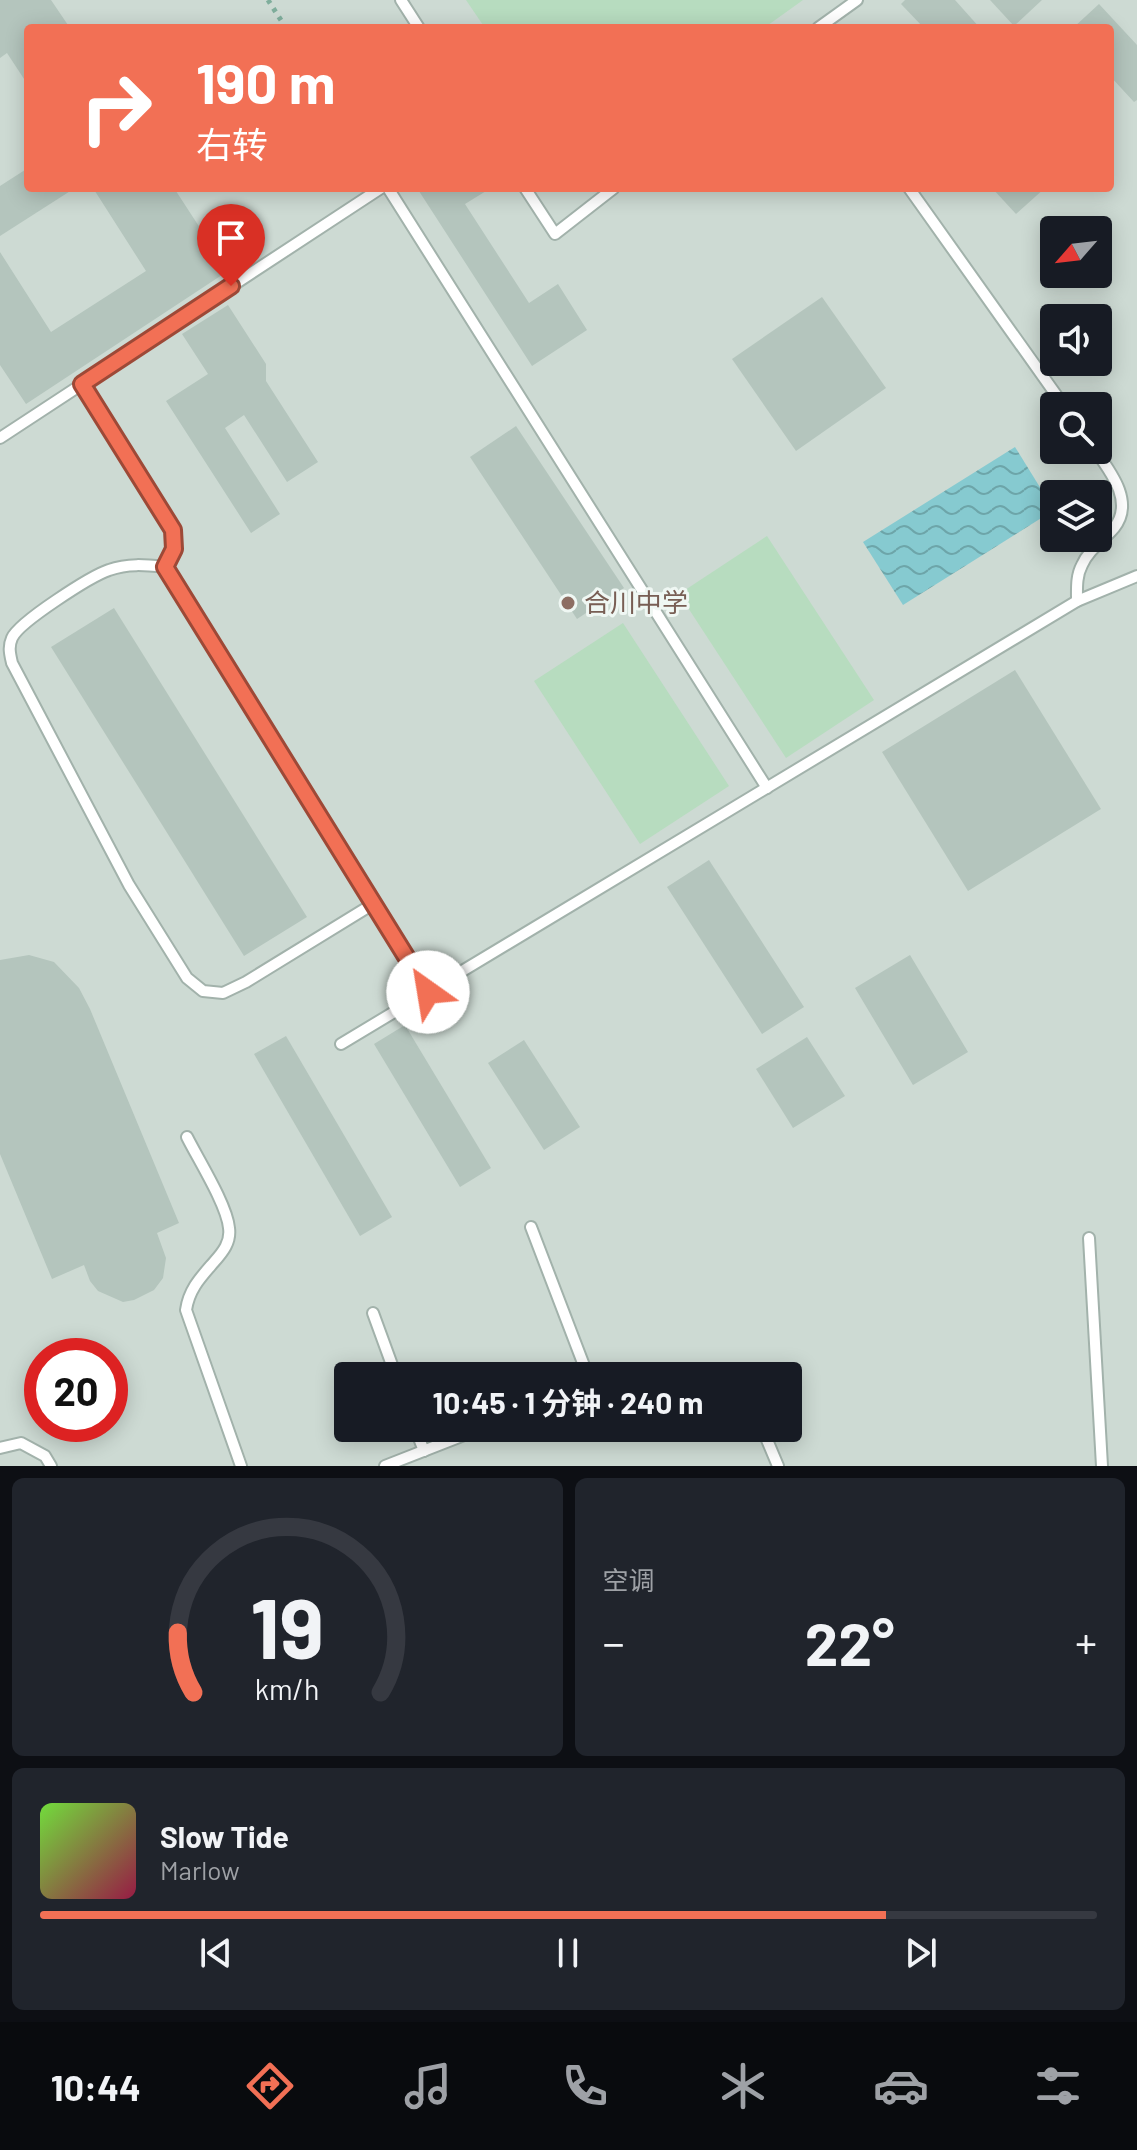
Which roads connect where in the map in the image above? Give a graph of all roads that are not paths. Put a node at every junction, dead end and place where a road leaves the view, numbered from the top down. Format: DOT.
graph roads {
  1 [pos="401,0"];
  2 [pos="857,0"];
  3 [pos="416,24"];
  4 [pos="824,24"];
  5 [pos="375,192"];
  6 [pos="391,192"];
  7 [pos="528,192"];
  8 [pos="609,192"];
  9 [pos="912,192"];
  10 [pos="82,384"];
  11 [pos="1054,392"];
  12 [pos="0,438"];
  13 [pos="1106,464"];
  14 [pos="165,567"];
  15 [pos="1137,576"];
  16 [pos="1077,601"];
  17 [pos="767,788"];
  18 [pos="373,904"];
  19 [pos="428,992"];
  20 [pos="341,1044"];
  21 [pos="187,1137"];
  22 [pos="531,1227"];
  23 [pos="1089,1238"];
  24 [pos="373,1313"];
  25 [pos="391,1362"];
  26 [pos="583,1362"];
  27 [pos="420,1442"];
  28 [pos="447,1442"];
  29 [pos="768,1442"];
  30 [pos="0,1448"];
  31 [pos="424,1451"];
  32 [pos="51,1466"];
  33 [pos="241,1466"];
  34 [pos="385,1466"];
  35 [pos="778,1466"];
  36 [pos="1102,1466"];
  1 -- 3 [label="lane"];
  2 -- 4 [label="lane"];
  5 -- 10 [label="lane"];
  6 -- 17 [label="lane"];
  7 -- 8 [label="lane"];
  9 -- 11 [label="lane"];
  10 -- 12 [label="lane"];
  10 -- 14 [label="lane"];
  13 -- 16 [label="lane"];
  14 -- 18 [label="lane"];
  14 -- 18 [label="lane"];
  15 -- 16 [label="lane"];
  16 -- 17 [label="lane"];
  17 -- 19 [label="lane"];
  18 -- 19 [label="lane"];
  19 -- 20 [label="lane"];
  21 -- 33 [label="lane"];
  22 -- 26 [label="lane"];
  23 -- 36 [label="lane"];
  24 -- 25 [label="lane"];
  27 -- 31 [label="lane"];
  28 -- 31 [label="lane"];
  29 -- 35 [label="lane"];
  30 -- 32 [label="lane"];
  31 -- 34 [label="lane"];
}
